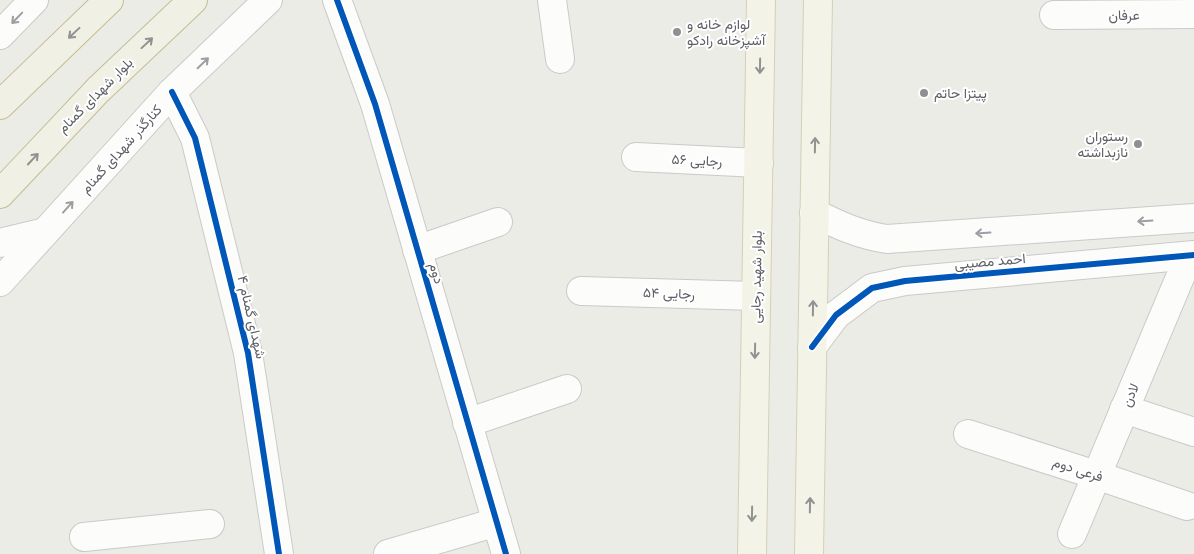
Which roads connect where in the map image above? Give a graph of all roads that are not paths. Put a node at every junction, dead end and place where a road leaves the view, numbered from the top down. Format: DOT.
graph roads {
  1 [pos="34,0"];
  2 [pos="109,0"];
  3 [pos="193,0"];
  4 [pos="268,0"];
  5 [pos="337,0"];
  6 [pos="552,0"];
  7 [pos="761,0"];
  8 [pos="818,0"];
  9 [pos="1194,14"];
  10 [pos="1054,16"];
  11 [pos="0,35"];
  12 [pos="560,59"];
  13 [pos="172,92"];
  14 [pos="0,105"];
  15 [pos="636,157"];
  16 [pos="759,163"];
  17 [pos="0,194"];
  18 [pos="814,213"];
  19 [pos="1194,218"];
  20 [pos="498,222"];
  21 [pos="45,232"];
  22 [pos="899,239"];
  23 [pos="0,243"];
  24 [pos="417,250"];
  25 [pos="1191,256"];
  26 [pos="0,282"];
  27 [pos="895,283"];
  28 [pos="581,291"];
  29 [pos="756,296"];
  30 [pos="812,347"];
  31 [pos="567,389"];
  32 [pos="1124,408"];
  33 [pos="467,423"];
  34 [pos="1194,432"];
  35 [pos="968,434"];
  36 [pos="1096,475"];
  37 [pos="1187,506"];
  38 [pos="497,522"];
  39 [pos="210,524"];
  40 [pos="1072,534"];
  41 [pos="84,537"];
  42 [pos="157,542"];
  43 [pos="279,554"];
  44 [pos="388,554"];
  45 [pos="506,554"];
  46 [pos="752,554"];
  47 [pos="809,554"];
  1 -- 11 [label="street, one-way"];
  2 -- 14 [label="highway, one-way"];
  17 -- 3 [label="highway, بلوار شهدای گمنام, one-way"];
  13 -- 4 [label="street, کنارگذر شهدای گمنام, one-way"];
  5 -- 24 [label="street, دوم"];
  6 -- 12 [label="street"];
  7 -- 16 [label="main road, بلوار شهید رجایی, one-way"];
  18 -- 8 [label="main road, one-way"];
  9 -- 10 [label="street, عرفان"];
  21 -- 13 [label="street, کنارگذر شهدای گمنام, one-way"];
  13 -- 43 [label="street, شهدای گمنام ۴"];
  15 -- 16 [label="street, رجایی ۵۶"];
  16 -- 29 [label="main road, بلوار شهید رجایی"];
  18 -- 22 [label="street, احمد مصیبی"];
  30 -- 18 [label="main road, one-way"];
  19 -- 22 [label="street, احمد مصیبی, one-way"];
  20 -- 24 [label="street"];
  21 -- 23 [label="street"];
  21 -- 26 [label="street, کنارگذر شهدای گمنام"];
  22 -- 27 [label="street"];
  24 -- 33 [label="street, دوم"];
  25 -- 27 [label="street, احمد مصیبی"];
  25 -- 32 [label="street, لادن"];
  27 -- 30 [label="street, احمد مصیبی"];
  28 -- 29 [label="street, رجایی ۵۴"];
  29 -- 46 [label="main road, بلوار شهید رجایی, one-way"];
  47 -- 30 [label="main road, one-way"];
  31 -- 33 [label="street"];
  32 -- 34 [label="street"];
  32 -- 36 [label="street, لادن"];
  33 -- 38 [label="street, دوم"];
  35 -- 36 [label="street, فرعی دوم"];
  36 -- 37 [label="street, فرعی دوم"];
  36 -- 40 [label="street, لادن"];
  38 -- 44 [label="street"];
  38 -- 45 [label="street, دوم"];
  39 -- 42 [label="street"];
  41 -- 42 [label="street"];
}
